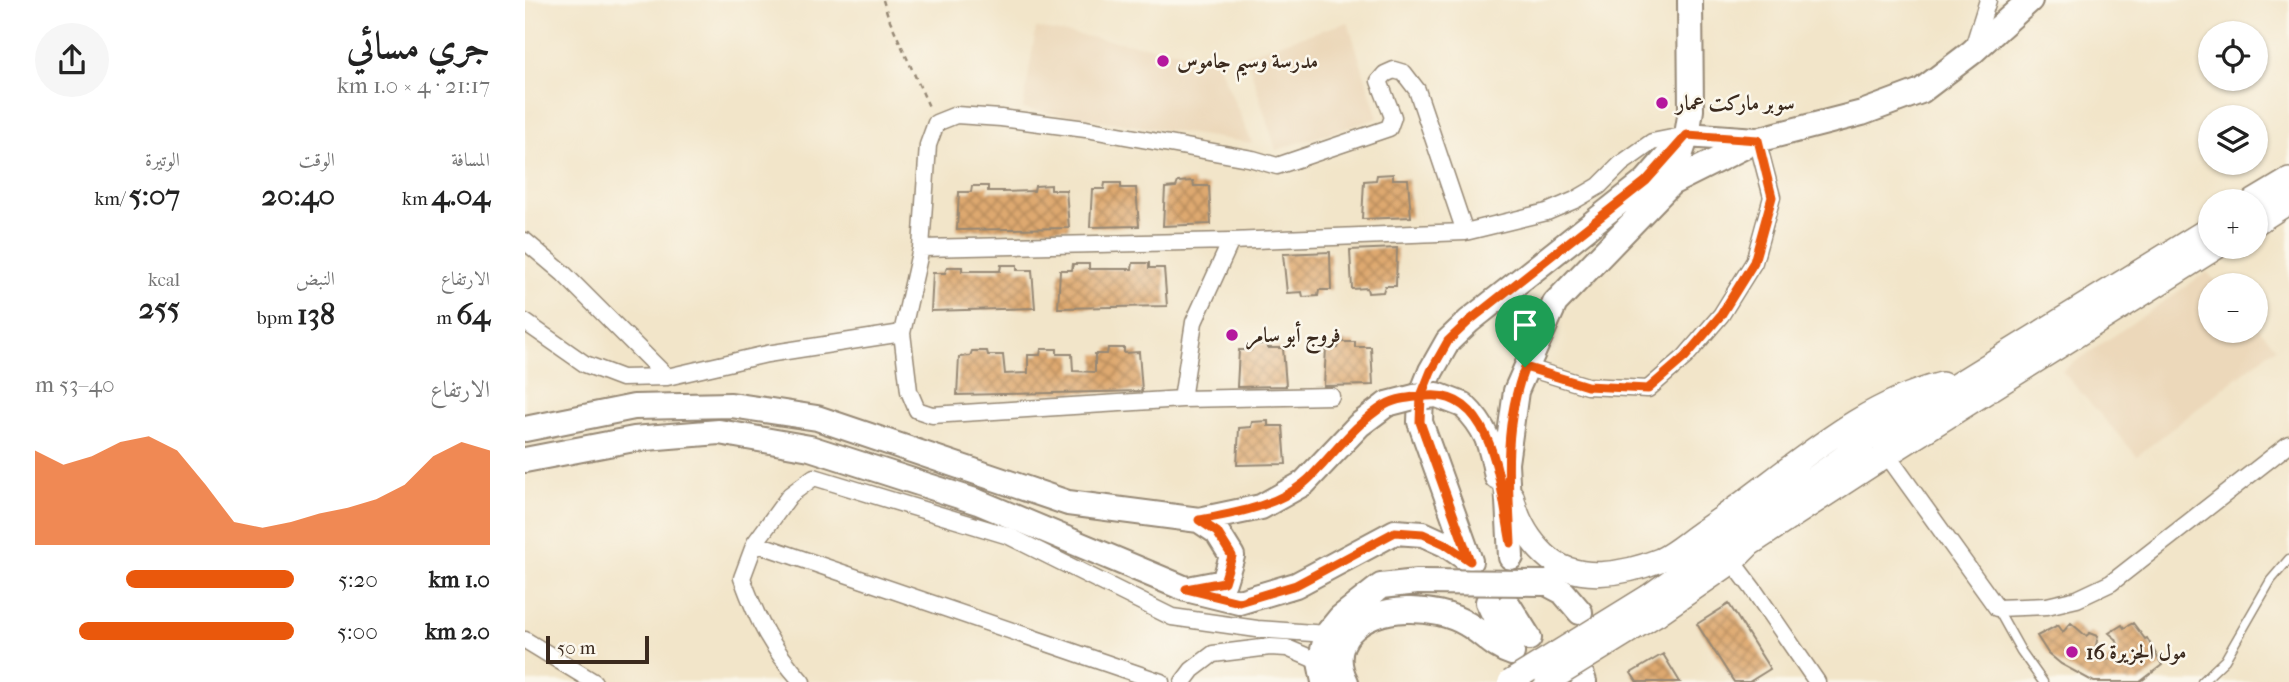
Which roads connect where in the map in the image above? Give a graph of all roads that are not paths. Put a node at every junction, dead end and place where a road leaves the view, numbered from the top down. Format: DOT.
graph roads {
  1 [pos="1691,0"];
  2 [pos="1988,0"];
  3 [pos="2030,0"];
  4 [pos="1971,53"];
  5 [pos="1687,135"];
  6 [pos="1758,140"];
  7 [pos="1671,183"];
  8 [pos="2289,186"];
  9 [pos="2268,195"];
  10 [pos="2268,210"];
  11 [pos="1465,232"];
  12 [pos="2198,235"];
  13 [pos="525,241"];
  14 [pos="1231,241"];
  15 [pos="921,248"];
  16 [pos="2198,259"];
  17 [pos="525,322"];
  18 [pos="902,332"];
  19 [pos="1525,367"];
  20 [pos="667,377"];
  21 [pos="1962,379"];
  22 [pos="1331,396"];
  23 [pos="1182,399"];
  24 [pos="525,429"];
  25 [pos="1870,438"];
  26 [pos="2289,444"];
  27 [pos="1888,453"];
  28 [pos="525,460"];
  29 [pos="1506,463"];
  30 [pos="1199,520"];
  31 [pos="755,543"];
  32 [pos="1726,554"];
  33 [pos="2289,559"];
  34 [pos="1186,589"];
  35 [pos="1498,604"];
  36 [pos="1653,605"];
  37 [pos="1997,608"];
  38 [pos="1580,612"];
  39 [pos="1327,634"];
  40 [pos="525,640"];
  41 [pos="1322,672"];
  42 [pos="594,682"];
  43 [pos="802,682"];
  44 [pos="1161,682"];
  45 [pos="1183,682"];
  46 [pos="1346,682"];
  47 [pos="1510,682"];
  48 [pos="1547,682"];
  49 [pos="1817,682"];
  50 [pos="2042,682"];
  51 [pos="2202,682"];
  1 -- 5 [label="main road"];
  2 -- 4 [label="street"];
  3 -- 4 [label="main road"];
  4 -- 6 [label="main road"];
  5 -- 6 [label="main road"];
  5 -- 7 [label="main road"];
  5 -- 11 [label="street"];
  5 -- 34 [label="main road"];
  6 -- 7 [label="main road"];
  6 -- 19 [label="street"];
  7 -- 19 [label="main road"];
  8 -- 9 [label="street"];
  8 -- 10 [label="street"];
  11 -- 14 [label="street"];
  11 -- 15 [label="street"];
  12 -- 21 [label="street"];
  13 -- 20 [label="street"];
  14 -- 15 [label="street"];
  14 -- 23 [label="street"];
  15 -- 18 [label="street"];
  16 -- 27 [label="street"];
  17 -- 20 [label="street"];
  18 -- 20 [label="street"];
  18 -- 23 [label="street"];
  19 -- 29 [label="main road"];
  21 -- 25 [label="street"];
  21 -- 29 [label="street"];
  22 -- 23 [label="street"];
  24 -- 30 [label="main road"];
  25 -- 27 [label="street"];
  25 -- 32 [label="street"];
  26 -- 37 [label="street"];
  27 -- 32 [label="street"];
  27 -- 37 [label="street"];
  28 -- 34 [label="main road"];
  29 -- 30 [label="main road, bridge"];
  30 -- 34 [label="main road"];
  31 -- 39 [label="street"];
  31 -- 43 [label="street"];
  31 -- 44 [label="street"];
  32 -- 36 [label="street"];
  32 -- 49 [label="street"];
  33 -- 51 [label="lane"];
  35 -- 46 [label="main road"];
  36 -- 47 [label="street, bridge"];
  36 -- 48 [label="street, bridge"];
  37 -- 50 [label="lane"];
  38 -- 39 [label="main road, bridge"];
  39 -- 41 [label="main road"];
  40 -- 42 [label="street"];
  41 -- 45 [label="street"];
}
